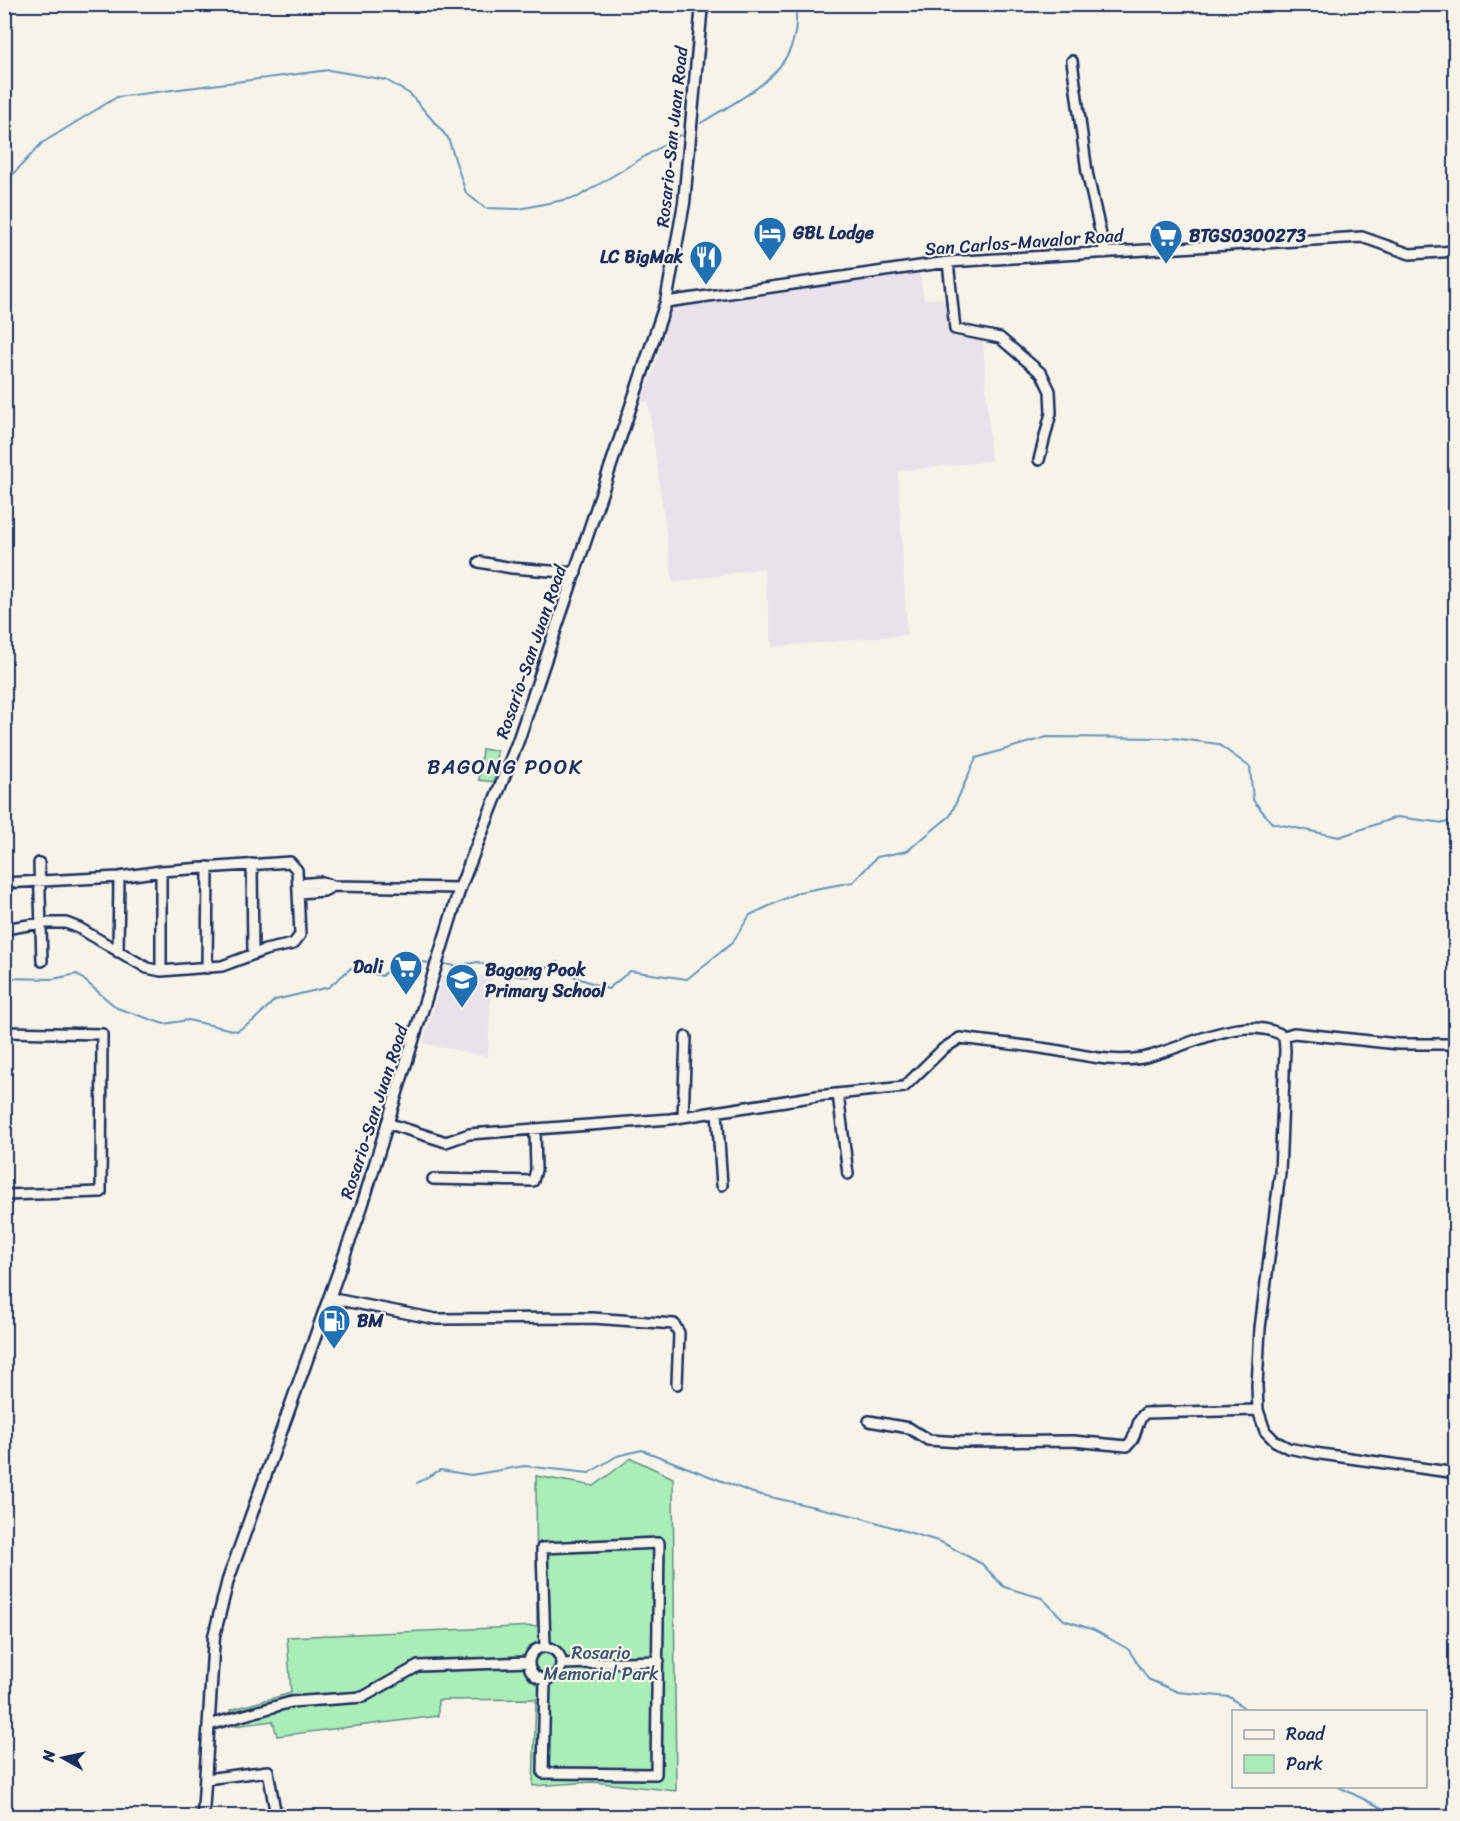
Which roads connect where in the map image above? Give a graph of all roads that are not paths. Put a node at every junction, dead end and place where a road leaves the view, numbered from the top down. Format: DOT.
graph roads {
  1 [pos="702,4"];
  2 [pos="1072,61"];
  3 [pos="1455,251"];
  4 [pos="1105,253"];
  5 [pos="948,262"];
  6 [pos="666,302"];
  7 [pos="1039,460"];
  8 [pos="479,562"];
  9 [pos="576,573"];
  10 [pos="39,863"];
  11 [pos="252,864"];
  12 [pos="208,867"];
  13 [pos="160,871"];
  14 [pos="119,877"];
  15 [pos="39,881"];
  16 [pos="4,883"];
  17 [pos="298,888"];
  18 [pos="460,888"];
  19 [pos="41,923"];
  20 [pos="4,929"];
  21 [pos="118,952"];
  22 [pos="253,954"];
  23 [pos="42,961"];
  24 [pos="207,968"];
  25 [pos="161,971"];
  26 [pos="4,1032"];
  27 [pos="1284,1036"];
  28 [pos="686,1037"];
  29 [pos="1455,1044"];
  30 [pos="838,1094"];
  31 [pos="717,1112"];
  32 [pos="683,1117"];
  33 [pos="387,1123"];
  34 [pos="535,1131"];
  35 [pos="848,1174"];
  36 [pos="433,1179"];
  37 [pos="722,1185"];
  38 [pos="4,1195"];
  39 [pos="329,1298"];
  40 [pos="677,1384"];
  41 [pos="1258,1410"];
  42 [pos="869,1421"];
  43 [pos="1455,1473"];
  44 [pos="545,1647"];
  45 [pos="658,1660"];
  46 [pos="529,1662"];
  47 [pos="561,1664"];
  48 [pos="545,1679"];
  49 [pos="210,1725"];
  50 [pos="206,1779"];
  51 [pos="203,1816"];
  52 [pos="276,1816"];
  1 -- 6 [label="main road, Rosario-San Juan Road"];
  2 -- 4 [label="street"];
  3 -- 4 [label="street, San Carlos-Mavalor Road"];
  4 -- 5 [label="street, San Carlos-Mavalor Road"];
  5 -- 6 [label="street, San Carlos-Mavalor Road"];
  5 -- 7 [label="street"];
  6 -- 9 [label="main road, Rosario-San Juan Road"];
  8 -- 9 [label="street"];
  9 -- 18 [label="main road, Rosario-San Juan Road"];
  10 -- 15 [label="street"];
  11 -- 12 [label="street"];
  11 -- 17 [label="street"];
  11 -- 22 [label="street"];
  12 -- 13 [label="street"];
  12 -- 24 [label="street"];
  13 -- 14 [label="street"];
  13 -- 25 [label="street"];
  14 -- 15 [label="street"];
  14 -- 21 [label="street"];
  15 -- 16 [label="street"];
  15 -- 19 [label="street"];
  17 -- 18 [label="street"];
  17 -- 22 [label="street"];
  18 -- 33 [label="main road, Rosario-San Juan Road"];
  19 -- 20 [label="street"];
  19 -- 21 [label="street"];
  19 -- 23 [label="street"];
  21 -- 25 [label="street"];
  22 -- 24 [label="street"];
  24 -- 25 [label="street"];
  26 -- 38 [label="street"];
  27 -- 29 [label="street"];
  27 -- 30 [label="street"];
  27 -- 41 [label="street"];
  28 -- 32 [label="street"];
  30 -- 31 [label="street"];
  30 -- 35 [label="street"];
  31 -- 32 [label="street"];
  31 -- 37 [label="street"];
  32 -- 34 [label="street"];
  33 -- 34 [label="street"];
  33 -- 39 [label="main road, Rosario-San Juan Road"];
  34 -- 36 [label="street"];
  39 -- 40 [label="street"];
  39 -- 49 [label="main road, Rosario-San Juan Road"];
  41 -- 42 [label="street"];
  41 -- 43 [label="street"];
  44 -- 45 [label="street"];
  44 -- 46 [label="street"];
  44 -- 47 [label="street"];
  45 -- 47 [label="street"];
  45 -- 48 [label="street"];
  46 -- 48 [label="street"];
  46 -- 49 [label="street"];
  47 -- 48 [label="street"];
  49 -- 50 [label="main road, Rosario-San Juan Road"];
  50 -- 51 [label="main road, Rosario-San Juan Road"];
  50 -- 52 [label="street"];
}
